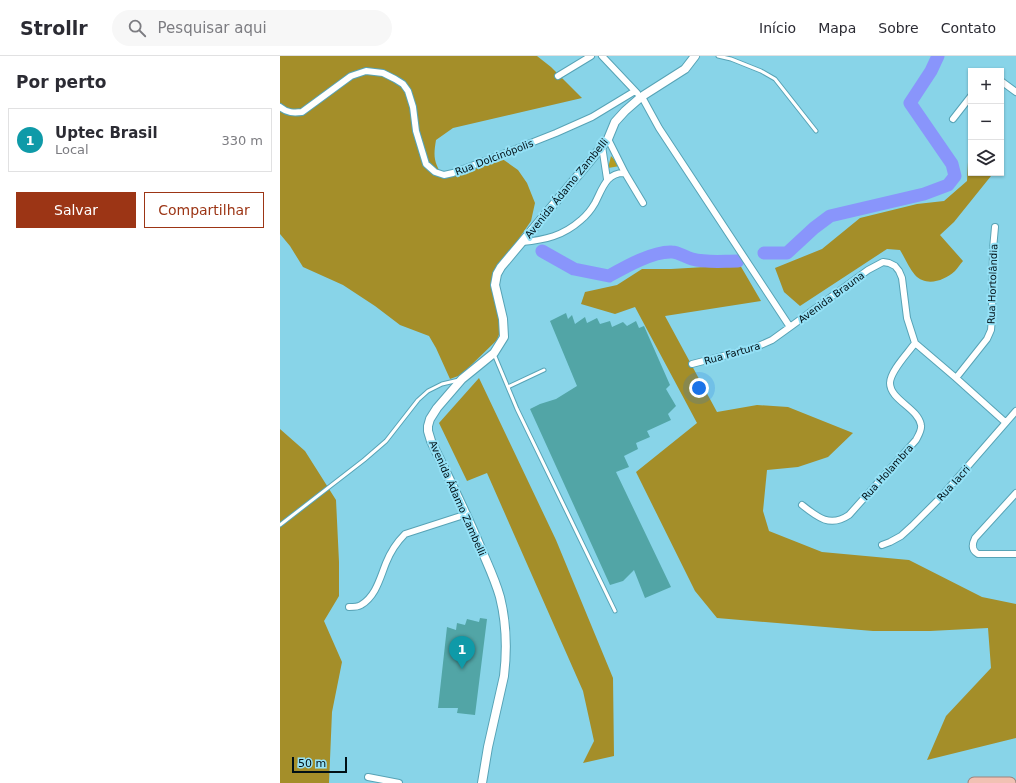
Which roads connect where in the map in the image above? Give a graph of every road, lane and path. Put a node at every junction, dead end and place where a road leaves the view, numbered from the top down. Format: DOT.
graph roads {
  1 [pos="591,56"];
  2 [pos="602,56"];
  3 [pos="695,56"];
  4 [pos="718,56"];
  5 [pos="558,76"];
  6 [pos="1004,83"];
  7 [pos="635,91"];
  8 [pos="1016,92"];
  9 [pos="641,97"];
  10 [pos="968,100"];
  11 [pos="280,107"];
  12 [pos="953,119"];
  13 [pos="816,131"];
  14 [pos="608,139"];
  15 [pos="602,146"];
  16 [pos="625,173"];
  17 [pos="607,179"];
  18 [pos="643,203"];
  19 [pos="995,227"];
  20 [pos="522,242"];
  21 [pos="790,327"];
  22 [pos="915,343"];
  23 [pos="494,353"];
  24 [pos="692,364"];
  25 [pos="544,370"];
  26 [pos="956,378"];
  27 [pos="462,379"];
  28 [pos="508,387"];
  29 [pos="1016,411"];
  30 [pos="1005,422"];
  31 [pos="1016,494"];
  32 [pos="802,505"];
  33 [pos="467,514"];
  34 [pos="280,525"];
  35 [pos="882,545"];
  36 [pos="1016,554"];
  37 [pos="349,607"];
  38 [pos="615,611"];
  39 [pos="368,777"];
  40 [pos="1016,780"];
  41 [pos="990,782"];
  42 [pos="399,783"];
  43 [pos="482,783"];
  44 [pos="974,783"];
  45 [pos="1010,783"];
  1 -- 5 [label="street"];
  2 -- 7 [label="street, Avenida Brauna"];
  3 -- 9 [label="street, Avenida Ádamo Zambelli"];
  4 -- 13 [label="lane"];
  6 -- 8 [label="street"];
  7 -- 9 [label="street, Avenida Brauna"];
  7 -- 11 [label="street, Rua Dolcinópolis"];
  9 -- 14 [label="street, Avenida Ádamo Zambelli"];
  9 -- 21 [label="street, Avenida Brauna"];
  10 -- 12 [label="street"];
  14 -- 15 [label="street, Avenida Ádamo Zambelli"];
  14 -- 16 [label="street"];
  15 -- 17 [label="street"];
  15 -- 20 [label="street, Avenida Ádamo Zambelli"];
  16 -- 17 [label="street"];
  16 -- 18 [label="street"];
  17 -- 20 [label="street"];
  19 -- 26 [label="street, Rua Hortolândia"];
  20 -- 23 [label="street, Avenida Ádamo Zambelli"];
  21 -- 22 [label="street, Avenida Brauna"];
  21 -- 24 [label="street, Rua Fartura"];
  22 -- 26 [label="street"];
  22 -- 32 [label="street, Rua Holambra"];
  23 -- 27 [label="street, Avenida Ádamo Zambelli"];
  23 -- 28 [label="lane"];
  25 -- 28 [label="lane"];
  26 -- 30 [label="street"];
  27 -- 33 [label="street, Avenida Ádamo Zambelli"];
  27 -- 34 [label="lane"];
  28 -- 38 [label="lane"];
  29 -- 30 [label="street, Rua Iacri"];
  30 -- 35 [label="street, Rua Iacri"];
  31 -- 36 [label="street"];
  33 -- 37 [label="street"];
  33 -- 43 [label="street, Avenida Ádamo Zambelli"];
  39 -- 42 [label="street"];
  40 -- 41 [label="highway"];
  41 -- 44 [label="highway"];
  41 -- 45 [label="highway"];
}
